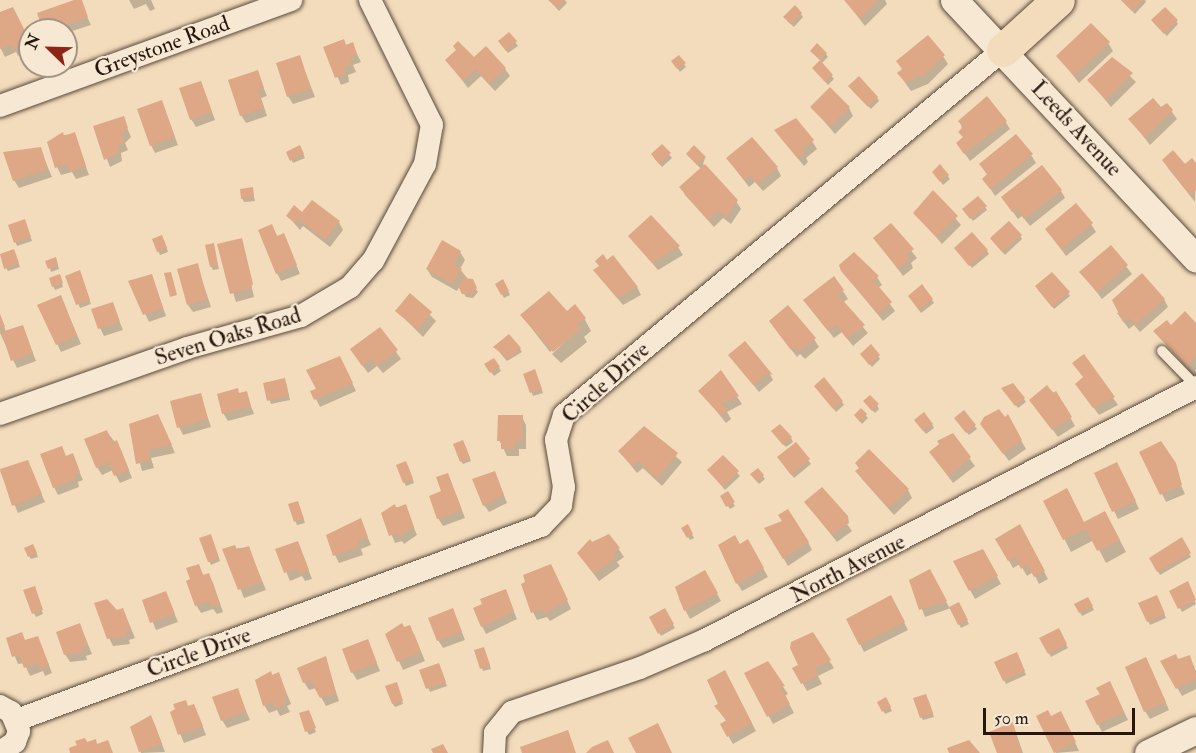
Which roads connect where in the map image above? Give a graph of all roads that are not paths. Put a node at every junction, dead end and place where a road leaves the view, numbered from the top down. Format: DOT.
graph roads {
  1 [pos="291,0"];
  2 [pos="370,0"];
  3 [pos="954,0"];
  4 [pos="1058,0"];
  5 [pos="1003,50"];
  6 [pos="0,106"];
  7 [pos="1196,259"];
  8 [pos="1162,351"];
  9 [pos="1196,386"];
  10 [pos="0,414"];
  11 [pos="8,713"];
  12 [pos="1196,730"];
  13 [pos="495,743"];
  14 [pos="0,752"];
  15 [pos="1148,753"];
  1 -- 6 [label="street, Greystone Road"];
  2 -- 10 [label="street, Seven Oaks Road"];
  3 -- 5 [label="street, Leeds Avenue"];
  4 -- 5 [label="highway"];
  5 -- 7 [label="street, Leeds Avenue"];
  5 -- 11 [label="street, Circle Drive"];
  8 -- 9 [label="lane"];
  9 -- 13 [label="street, North Avenue"];
  11 -- 14 [label="street, Circle Drive"];
  12 -- 15 [label="street"];
}
